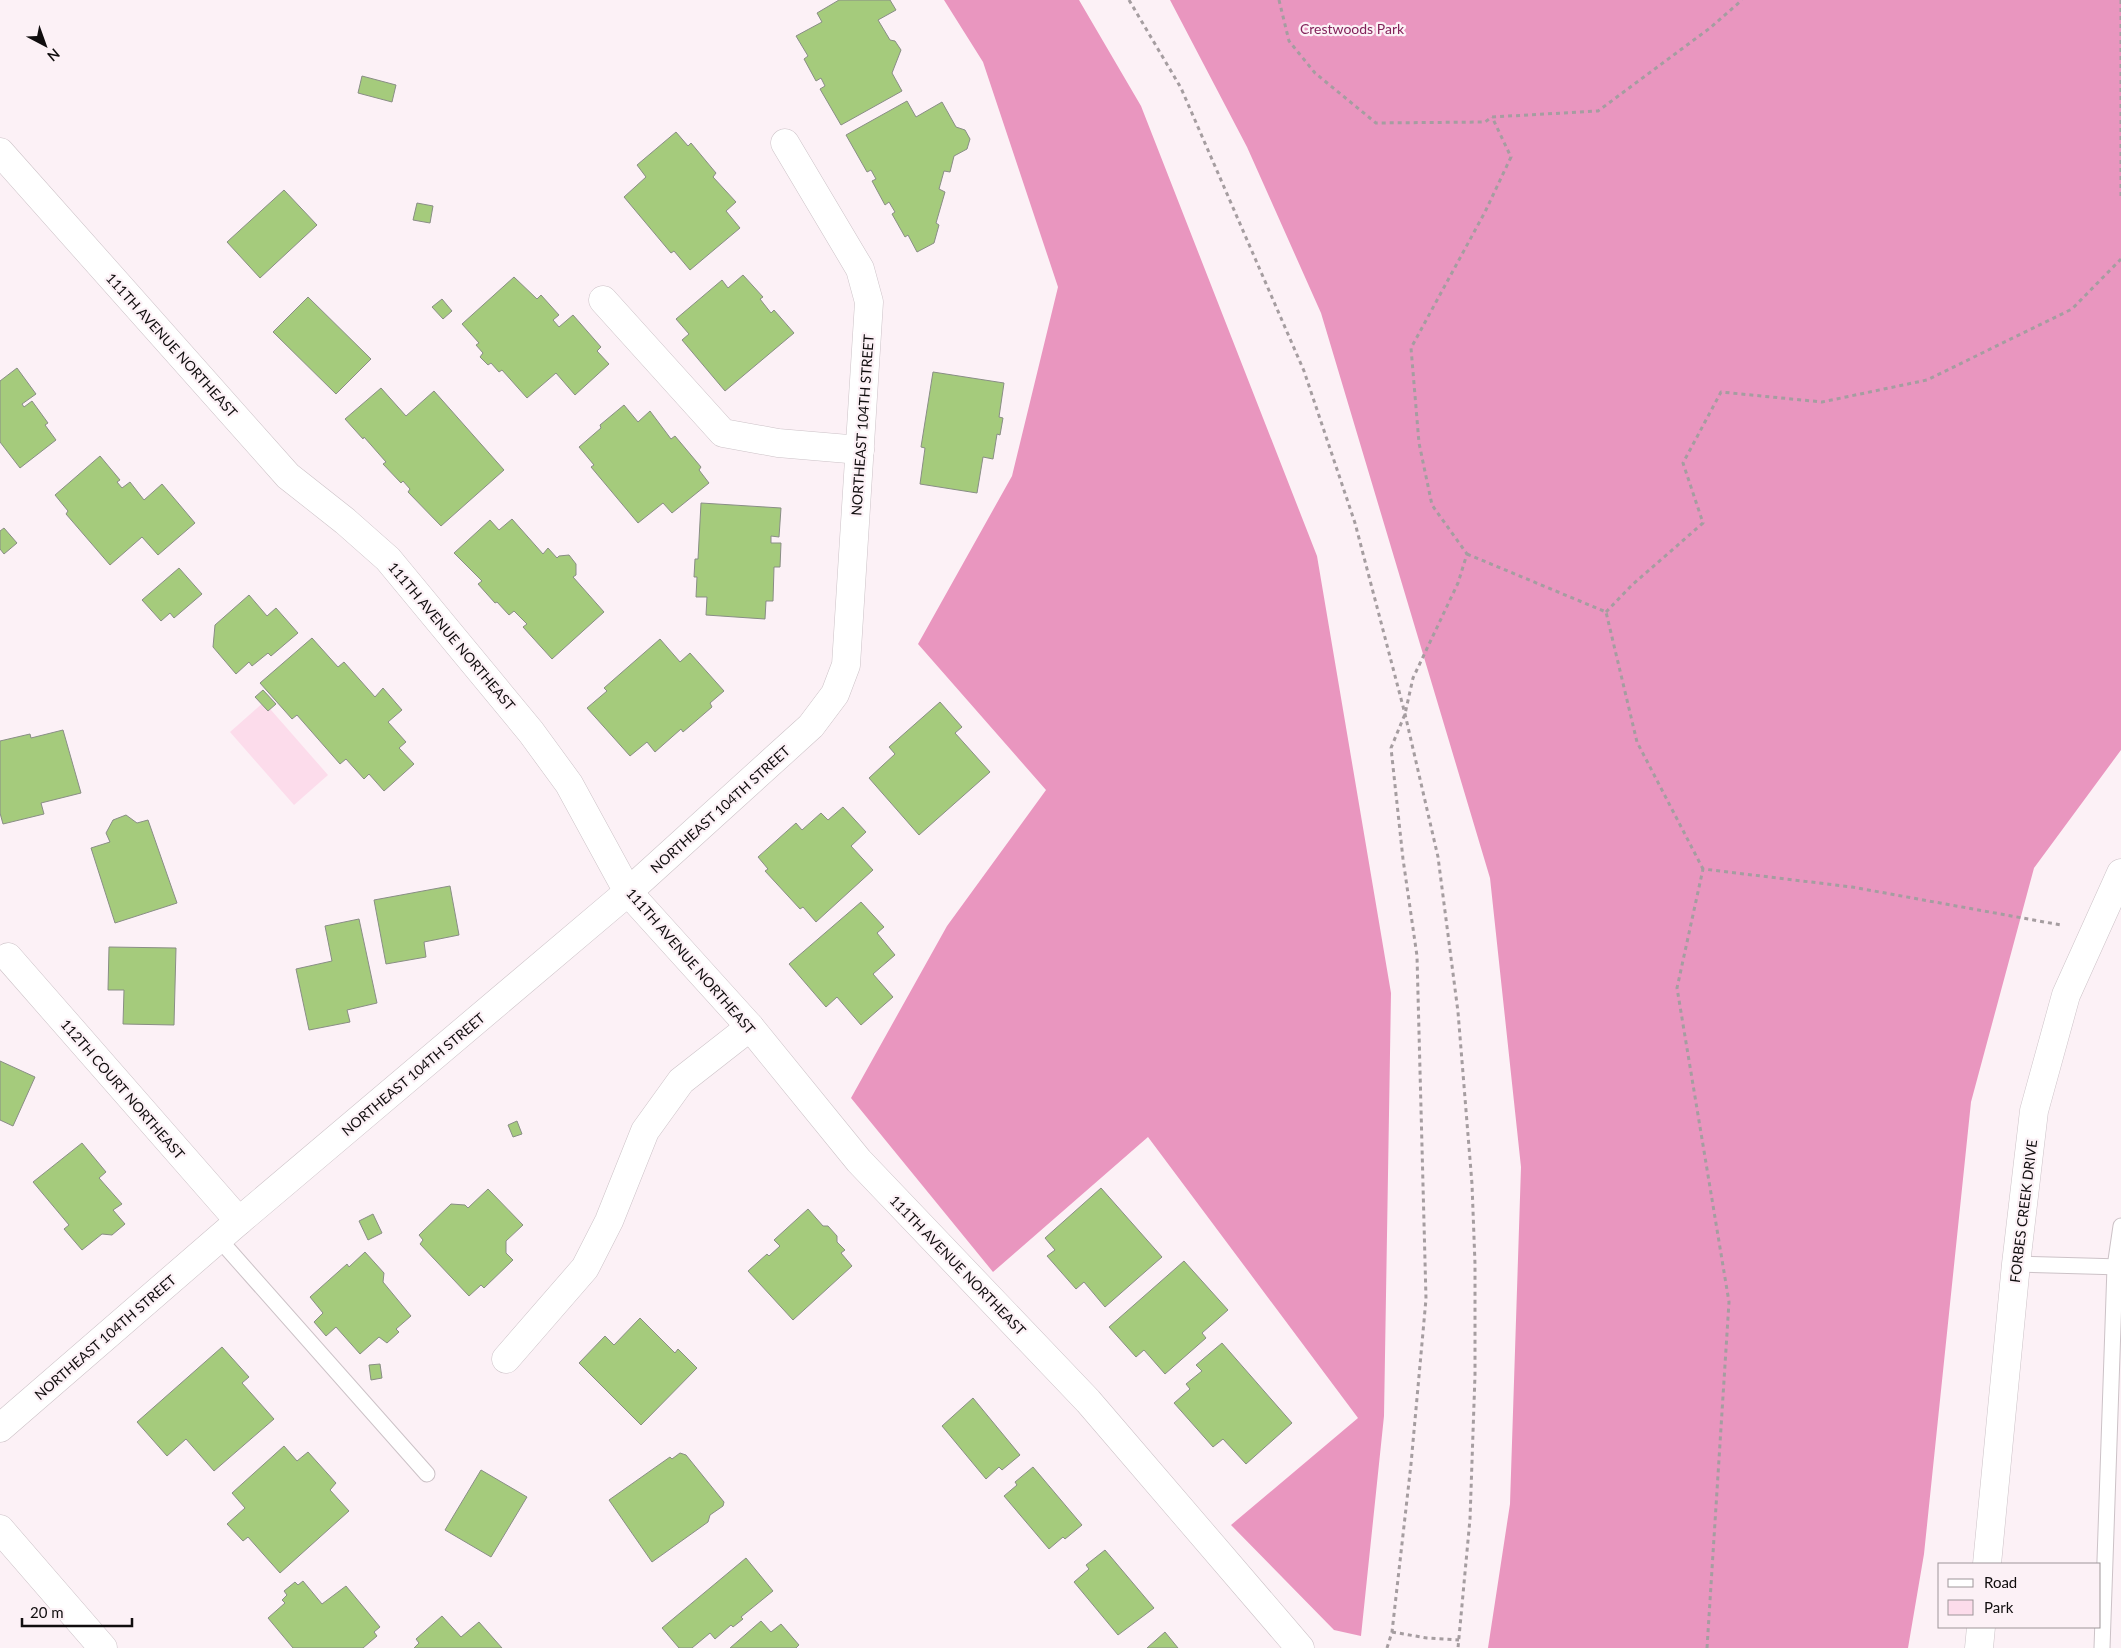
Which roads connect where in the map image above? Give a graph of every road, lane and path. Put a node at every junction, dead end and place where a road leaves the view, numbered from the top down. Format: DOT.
graph roads {
  1 [pos="1129,0"];
  2 [pos="1279,0"];
  3 [pos="1742,0"];
  4 [pos="2121,0"];
  5 [pos="1492,117"];
  6 [pos="785,143"];
  7 [pos="0,152"];
  8 [pos="2121,197"];
  9 [pos="2121,259"];
  10 [pos="603,300"];
  11 [pos="860,450"];
  12 [pos="1466,554"];
  13 [pos="1606,612"];
  14 [pos="1405,714"];
  15 [pos="1703,869"];
  16 [pos="2121,873"];
  17 [pos="628,892"];
  18 [pos="2094,931"];
  19 [pos="8,956"];
  20 [pos="750,1027"];
  21 [pos="239,1221"];
  22 [pos="2121,1226"];
  23 [pos="219,1239"];
  24 [pos="2016,1264"];
  25 [pos="2118,1267"];
  26 [pos="506,1359"];
  27 [pos="0,1428"];
  28 [pos="427,1474"];
  29 [pos="0,1529"];
  30 [pos="1987,1563"];
  31 [pos="1981,1628"];
  32 [pos="1392,1632"];
  33 [pos="1458,1640"];
  34 [pos="102,1648"];
  35 [pos="1300,1648"];
  36 [pos="1387,1648"];
  37 [pos="1458,1648"];
  38 [pos="1707,1648"];
  39 [pos="1979,1648"];
  40 [pos="2102,1648"];
  1 -- 14 [label="path"];
  2 -- 5 [label="path"];
  3 -- 5 [label="path"];
  4 -- 8 [label="path"];
  5 -- 12 [label="path"];
  6 -- 11 [label="street, NORTHEAST 104TH STREET"];
  7 -- 17 [label="street, 111TH AVENUE NORTHEAST"];
  9 -- 13 [label="path"];
  10 -- 11 [label="street"];
  11 -- 17 [label="street, NORTHEAST 104TH STREET"];
  12 -- 13 [label="path"];
  12 -- 14 [label="path"];
  13 -- 15 [label="path"];
  14 -- 32 [label="path"];
  14 -- 33 [label="path"];
  15 -- 18 [label="path"];
  15 -- 38 [label="path"];
  16 -- 18 [label="street, FORBES CREEK DRIVE"];
  17 -- 20 [label="street, 111TH AVENUE NORTHEAST"];
  17 -- 21 [label="street, NORTHEAST 104TH STREET"];
  18 -- 24 [label="street, FORBES CREEK DRIVE"];
  19 -- 21 [label="street, 112TH COURT NORTHEAST"];
  20 -- 26 [label="street"];
  20 -- 35 [label="street, 111TH AVENUE NORTHEAST"];
  21 -- 23 [label="street, NORTHEAST 104TH STREET"];
  22 -- 25 [label="lane"];
  23 -- 27 [label="street, NORTHEAST 104TH STREET"];
  23 -- 28 [label="lane"];
  24 -- 25 [label="lane"];
  24 -- 30 [label="street, FORBES CREEK DRIVE"];
  25 -- 40 [label="lane"];
  29 -- 34 [label="street"];
  31 -- 39 [label="street"];
  32 -- 33 [label="path"];
  32 -- 36 [label="path"];
  33 -- 37 [label="path"];
}
